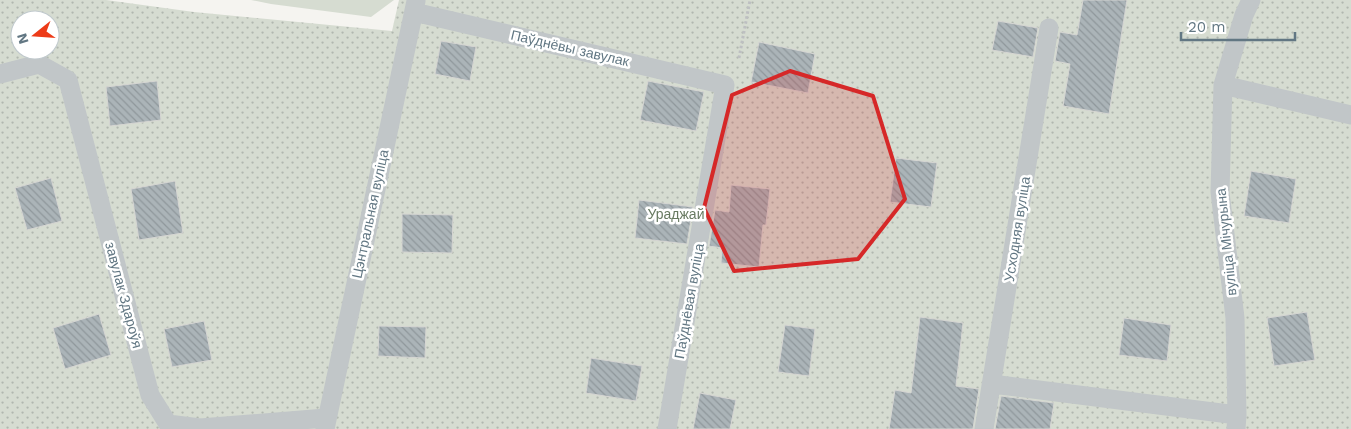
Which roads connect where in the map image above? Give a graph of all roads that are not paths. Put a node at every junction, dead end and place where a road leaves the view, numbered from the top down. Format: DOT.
graph roads {
  1 [pos="1251,0"];
  2 [pos="415,6"];
  3 [pos="1049,28"];
  4 [pos="0,74"];
  5 [pos="726,85"];
  6 [pos="1223,85"];
  7 [pos="1351,115"];
  8 [pos="992,384"];
  9 [pos="1236,422"];
  10 [pos="326,424"];
  11 [pos="667,429"];
  12 [pos="984,429"];
  1 -- 6 [label="lane, вуліца Мічурына"];
  2 -- 5 [label="lane, Паўднёвы завулак"];
  2 -- 10 [label="lane, Цэнтральная вуліца"];
  3 -- 8 [label="lane, Усходняя вуліца"];
  4 -- 10 [label="lane, завулак Здароўя"];
  5 -- 11 [label="lane, Паўднёвая вуліца"];
  6 -- 7 [label="lane"];
  6 -- 9 [label="lane, вуліца Мічурына"];
  8 -- 9 [label="lane"];
  8 -- 12 [label="lane, Усходняя вуліца"];
}
